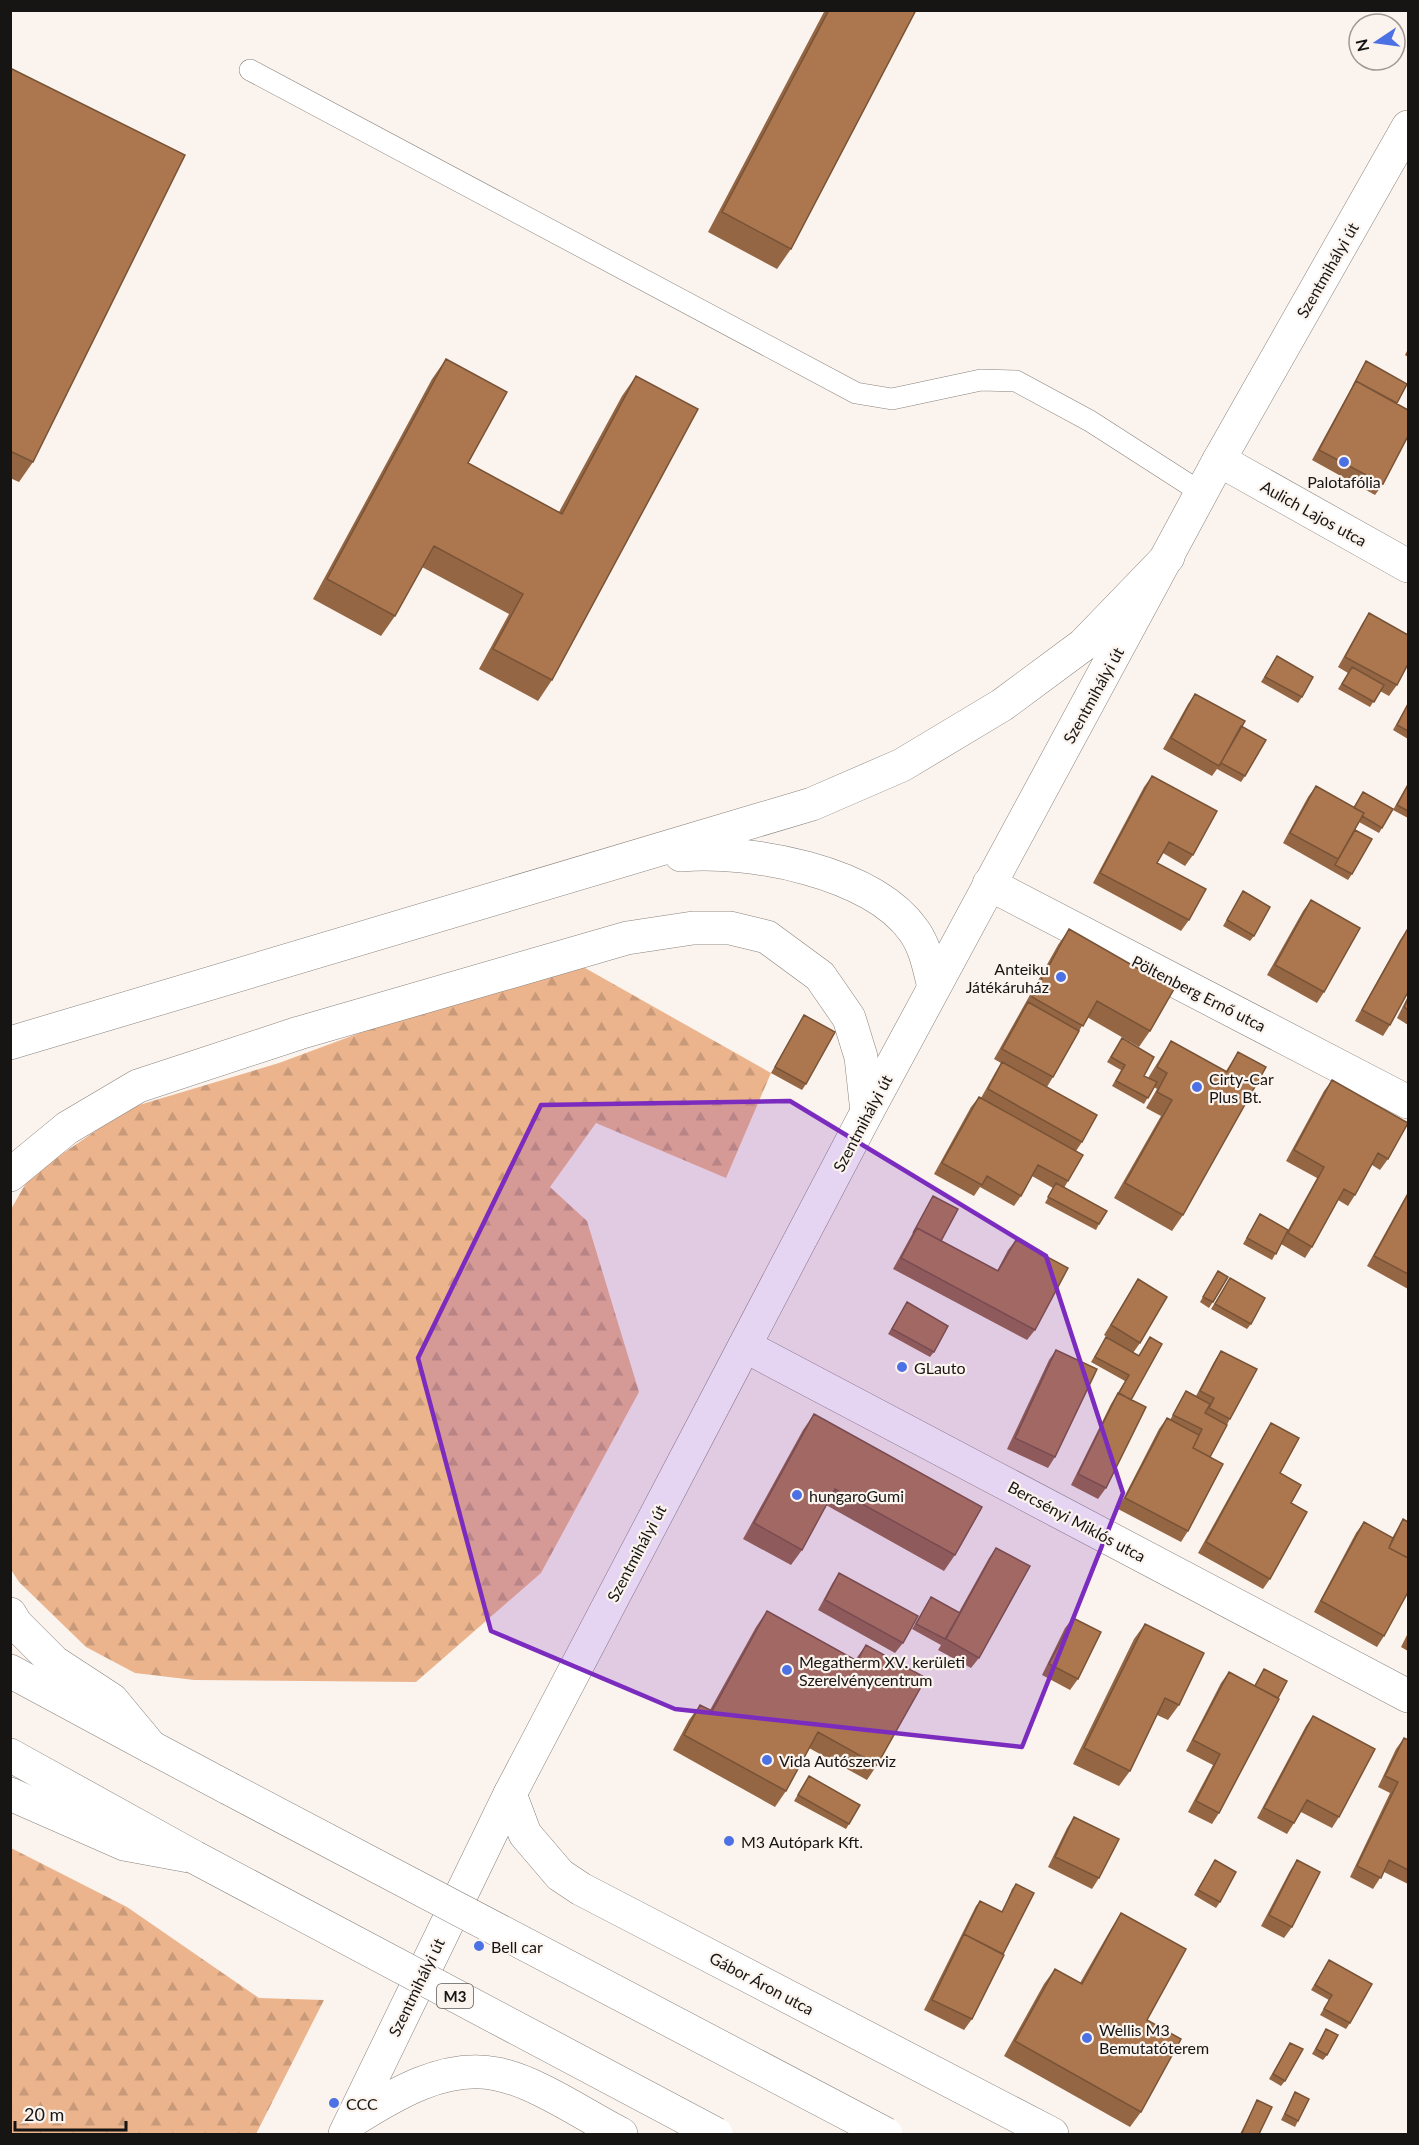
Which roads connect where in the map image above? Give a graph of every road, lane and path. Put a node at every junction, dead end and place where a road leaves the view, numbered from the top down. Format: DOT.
graph roads {
  1 [pos="250,70"];
  2 [pos="1408,127"];
  3 [pos="1219,460"];
  4 [pos="1202,493"];
  5 [pos="1168,557"];
  6 [pos="1408,566"];
  7 [pos="632,859"];
  8 [pos="989,884"];
  9 [pos="934,987"];
  10 [pos="10,1043"];
  11 [pos="1408,1102"];
  12 [pos="867,1112"];
  13 [pos="10,1175"];
  14 [pos="745,1346"];
  15 [pos="10,1614"];
  16 [pos="10,1671"];
  17 [pos="1408,1696"];
  18 [pos="151,1747"];
  19 [pos="10,1755"];
  20 [pos="10,1794"];
  21 [pos="510,1794"];
  22 [pos="194,1857"];
  23 [pos="348,2128"];
  24 [pos="621,2134"];
  25 [pos="716,2134"];
  26 [pos="886,2134"];
  27 [pos="1052,2134"];
  1 -- 4 [label="lane"];
  2 -- 3 [label="main road, Szentmihályi út"];
  3 -- 4 [label="main road, Szentmihályi út"];
  3 -- 6 [label="main road, Aulich Lajos utca"];
  4 -- 5 [label="main road, Szentmihályi út"];
  5 -- 7 [label="main road"];
  5 -- 8 [label="main road, Szentmihályi út"];
  7 -- 9 [label="main road"];
  7 -- 10 [label="main road"];
  8 -- 9 [label="main road, Szentmihályi út"];
  8 -- 11 [label="main road, Pöltenberg Ernő utca"];
  9 -- 12 [label="main road, Szentmihályi út"];
  12 -- 13 [label="main road"];
  12 -- 14 [label="main road, Szentmihályi út"];
  14 -- 17 [label="main road, Bercsényi Miklós utca"];
  14 -- 21 [label="main road, Szentmihályi út"];
  15 -- 18 [label="main road"];
  16 -- 18 [label="main road"];
  18 -- 26 [label="main road, bridge"];
  19 -- 22 [label="main road, M3"];
  20 -- 22 [label="main road"];
  21 -- 23 [label="main road, Szentmihályi út"];
  21 -- 27 [label="main road, Gábor Áron utca"];
  22 -- 25 [label="main road, M3, bridge"];
  23 -- 24 [label="main road"];
}
